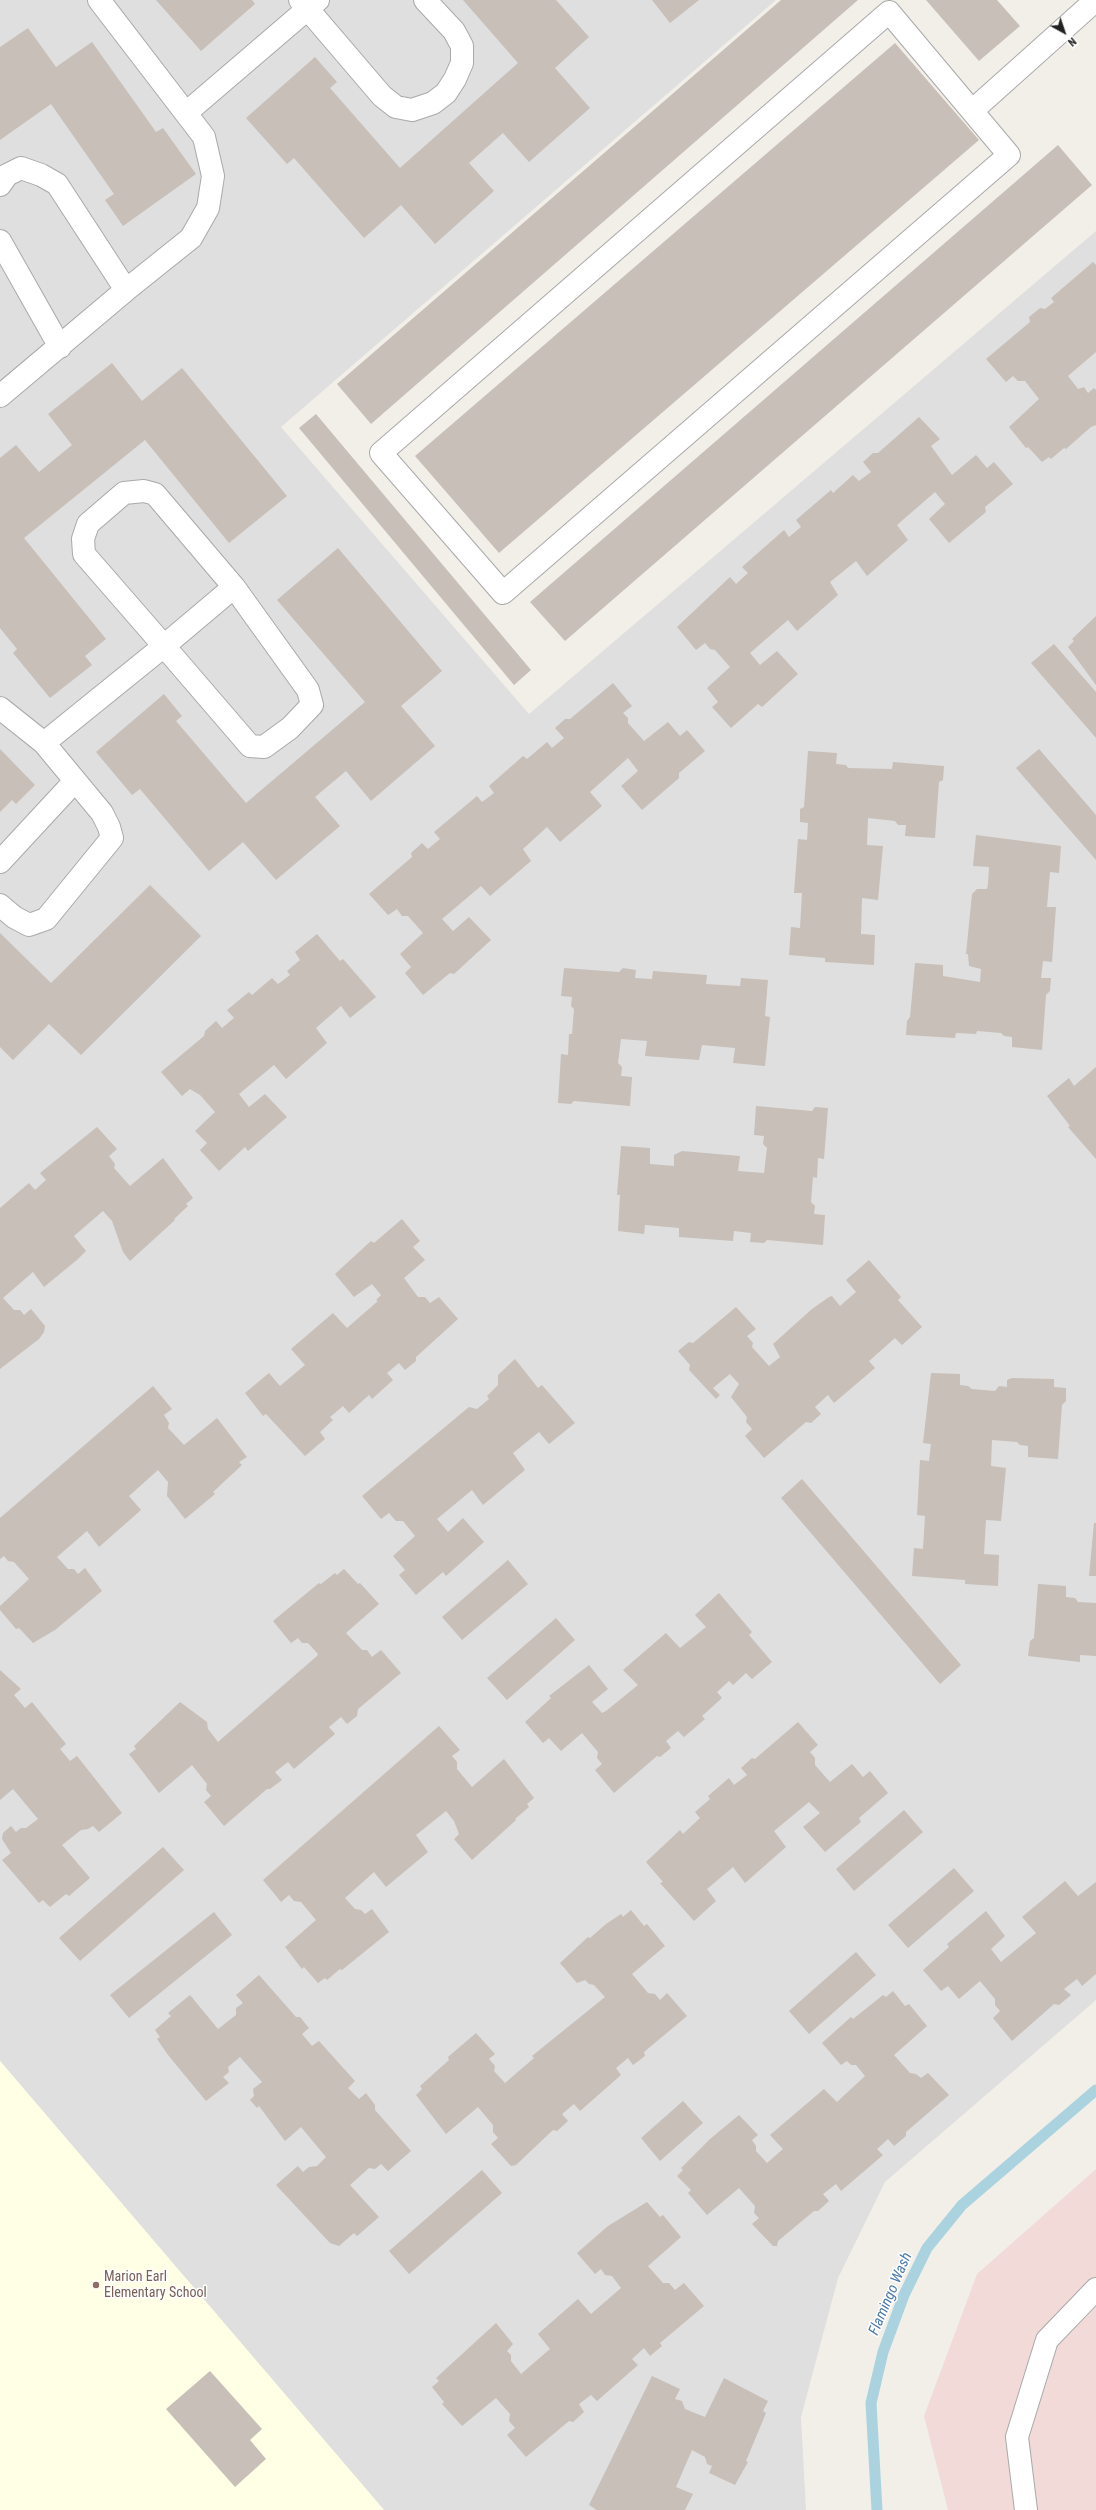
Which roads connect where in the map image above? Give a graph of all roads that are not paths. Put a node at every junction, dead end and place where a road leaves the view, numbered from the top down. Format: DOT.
graph roads {
  1 [pos="98,0"];
  2 [pos="425,0"];
  3 [pos="1096,0"];
  4 [pos="308,3"];
  5 [pos="973,110"];
  6 [pos="186,113"];
  7 [pos="0,185"];
  8 [pos="0,241"];
  9 [pos="126,290"];
  10 [pos="60,347"];
  11 [pos="0,396"];
  12 [pos="234,587"];
  13 [pos="164,646"];
  14 [pos="0,708"];
  15 [pos="44,743"];
  16 [pos="75,781"];
  17 [pos="0,862"];
  18 [pos="0,905"];
  19 [pos="1096,2289"];
  20 [pos="1026,2510"];
  1 -- 6 [label="lane"];
  2 -- 4 [label="lane"];
  3 -- 5 [label="lane"];
  4 -- 6 [label="lane"];
  5 -- 5 [label="lane"];
  6 -- 9 [label="lane"];
  7 -- 9 [label="lane"];
  8 -- 10 [label="lane"];
  9 -- 10 [label="lane"];
  10 -- 11 [label="lane"];
  12 -- 13 [label="lane"];
  12 -- 13 [label="lane"];
  12 -- 13 [label="lane"];
  13 -- 15 [label="lane"];
  14 -- 15 [label="lane"];
  15 -- 16 [label="lane"];
  16 -- 17 [label="lane"];
  16 -- 18 [label="lane"];
  19 -- 20 [label="lane"];
}
